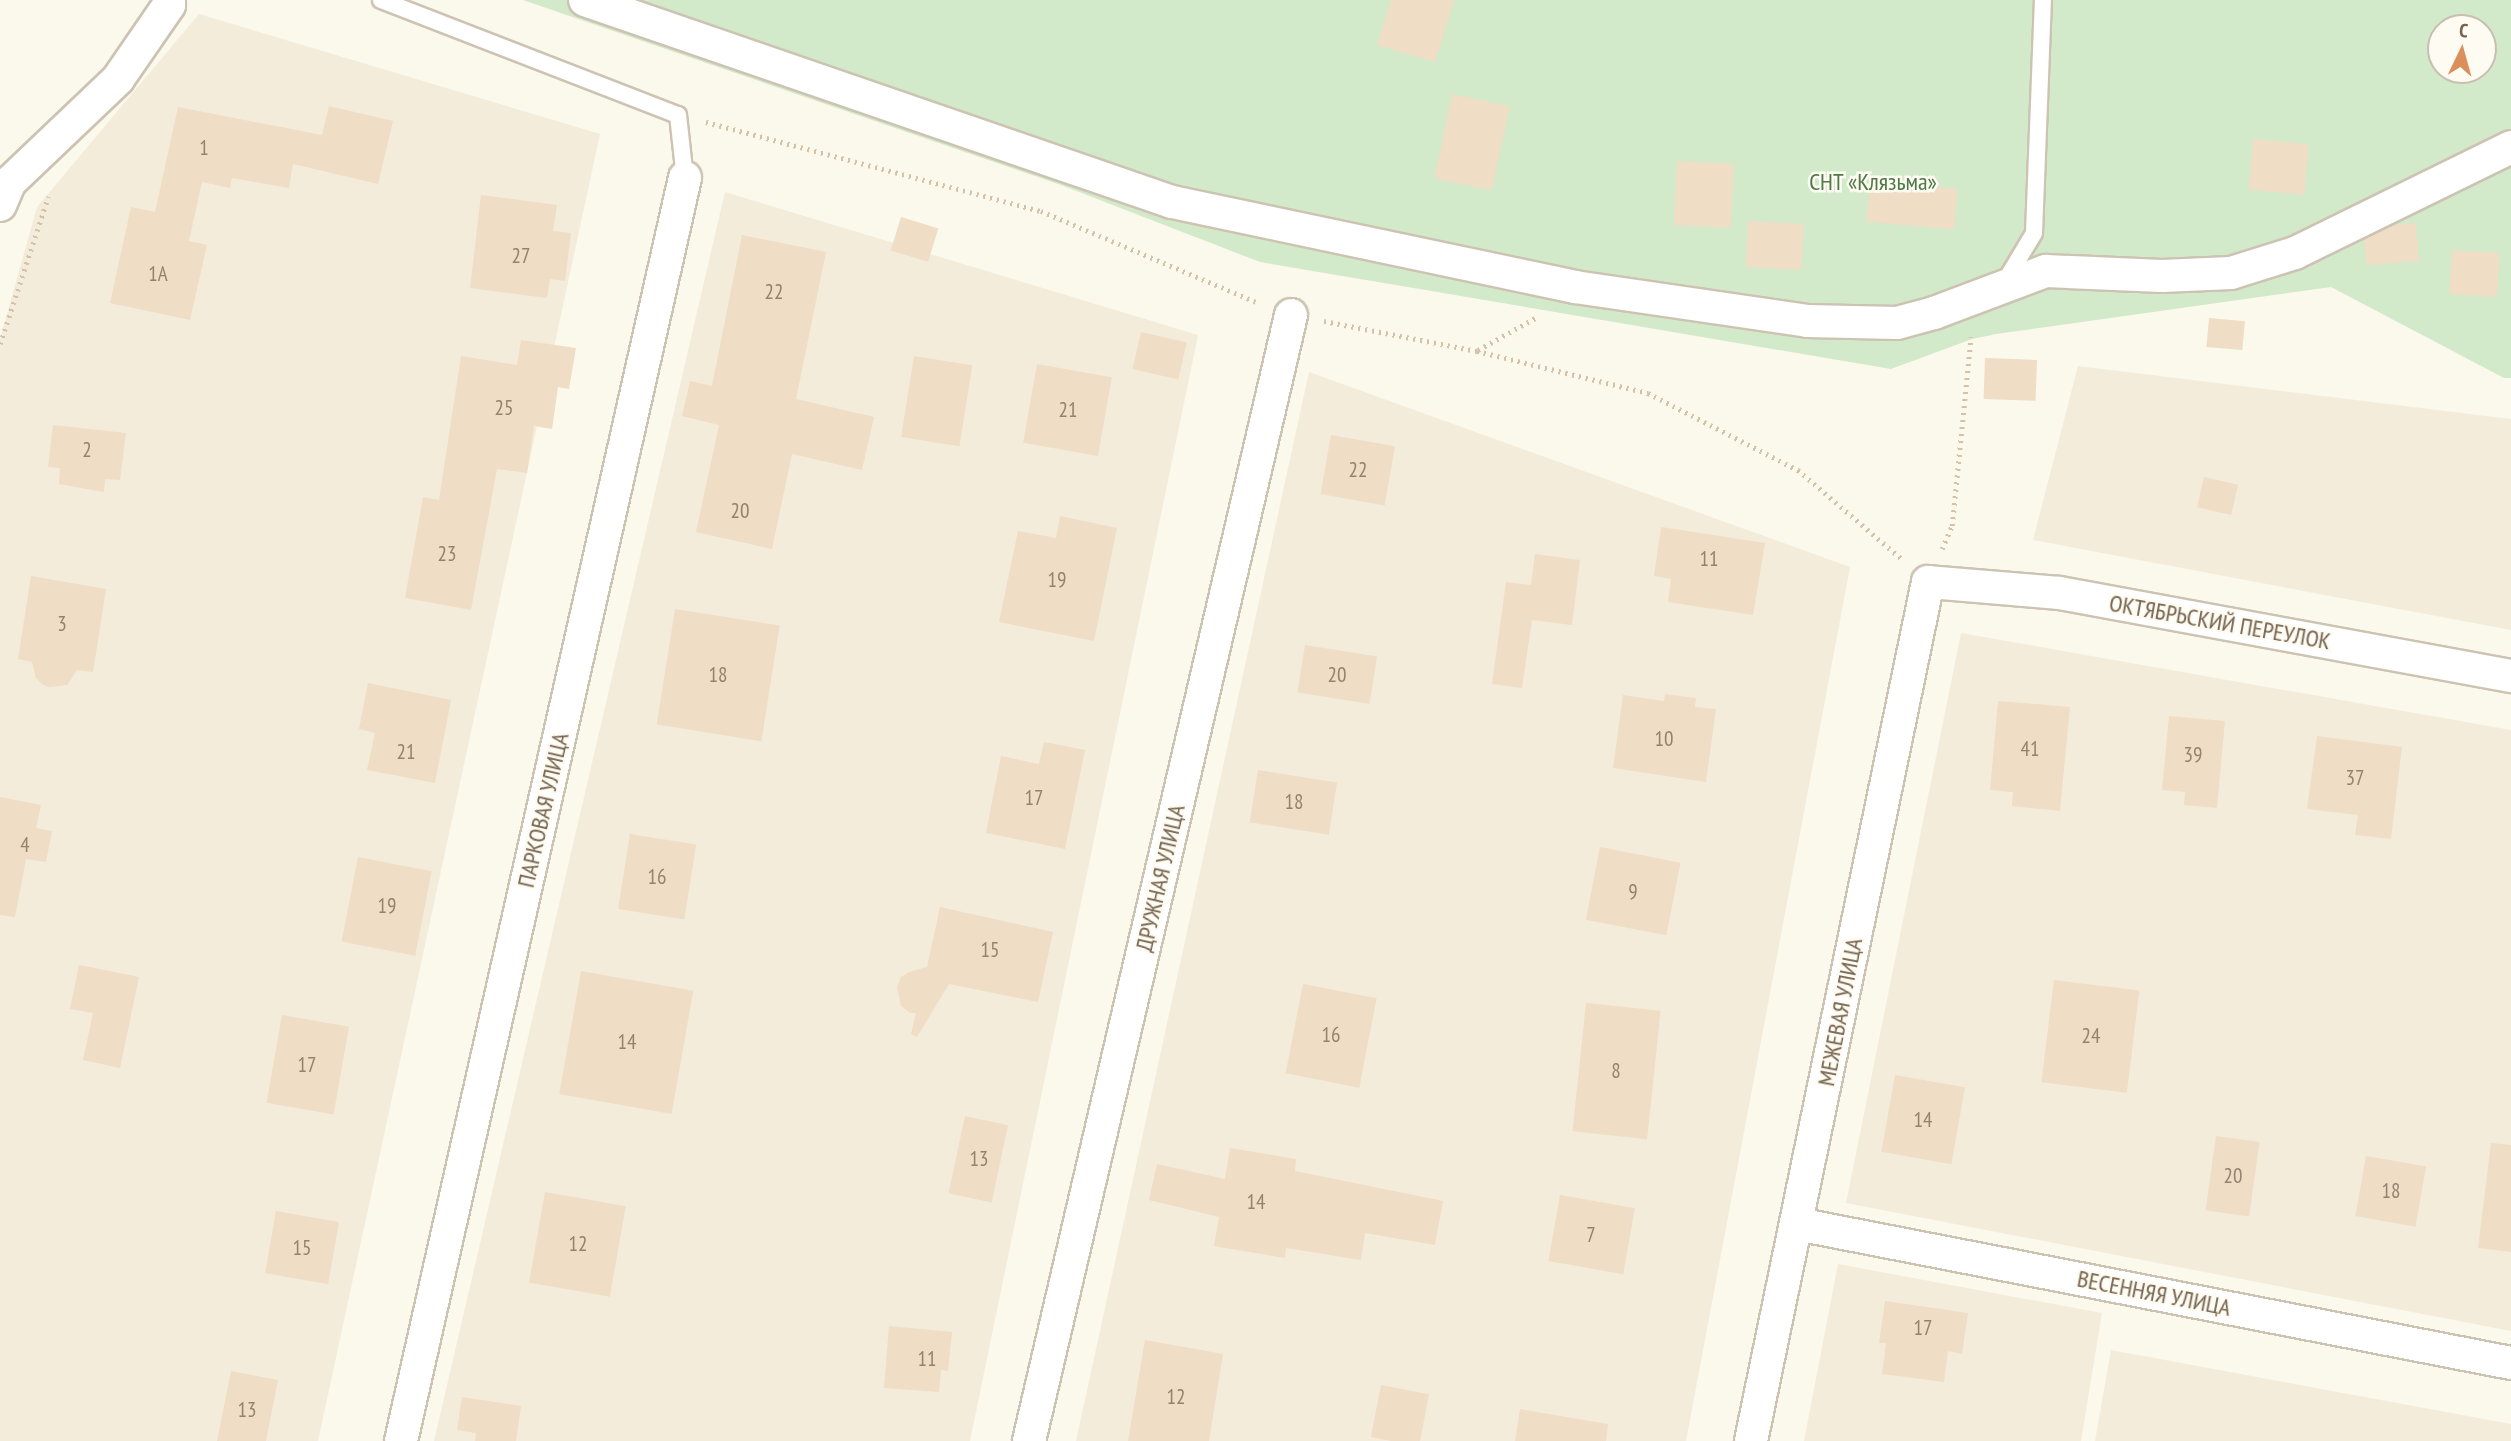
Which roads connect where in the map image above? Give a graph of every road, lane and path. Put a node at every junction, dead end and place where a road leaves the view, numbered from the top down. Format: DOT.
graph roads {
  1 [pos="169,0"];
  2 [pos="381,0"];
  3 [pos="586,0"];
  4 [pos="2043,0"];
  5 [pos="678,115"];
  6 [pos="2511,147"];
  7 [pos="685,178"];
  8 [pos="55,185"];
  9 [pos="0,205"];
  10 [pos="2003,285"];
  11 [pos="1575,287"];
  12 [pos="1965,302"];
  13 [pos="1291,315"];
  14 [pos="0,344"];
  15 [pos="1477,351"];
  16 [pos="1928,582"];
  17 [pos="2511,676"];
  18 [pos="1797,1224"];
  19 [pos="2511,1363"];
  20 [pos="401,1441"];
  21 [pos="1029,1441"];
  22 [pos="1751,1441"];
  1 -- 9 [label="street"];
  2 -- 5 [label="lane"];
  3 -- 11 [label="street"];
  4 -- 10 [label="lane"];
  5 -- 7 [label="lane"];
  5 -- 13 [label="path"];
  6 -- 10 [label="street"];
  7 -- 20 [label="street, ПАРКОВАЯ УЛИЦА"];
  8 -- 14 [label="path"];
  10 -- 12 [label="street"];
  11 -- 12 [label="street"];
  11 -- 15 [label="path"];
  12 -- 16 [label="path"];
  13 -- 15 [label="path"];
  13 -- 21 [label="street, ДРУЖНАЯ УЛИЦА"];
  15 -- 16 [label="path"];
  16 -- 17 [label="street, ОКТЯБРЬСКИЙ ПЕРЕУЛОК"];
  16 -- 18 [label="street, МЕЖЕВАЯ УЛИЦА"];
  18 -- 19 [label="street, ВЕСЕННЯЯ УЛИЦА"];
  18 -- 22 [label="street, МЕЖЕВАЯ УЛИЦА"];
}
